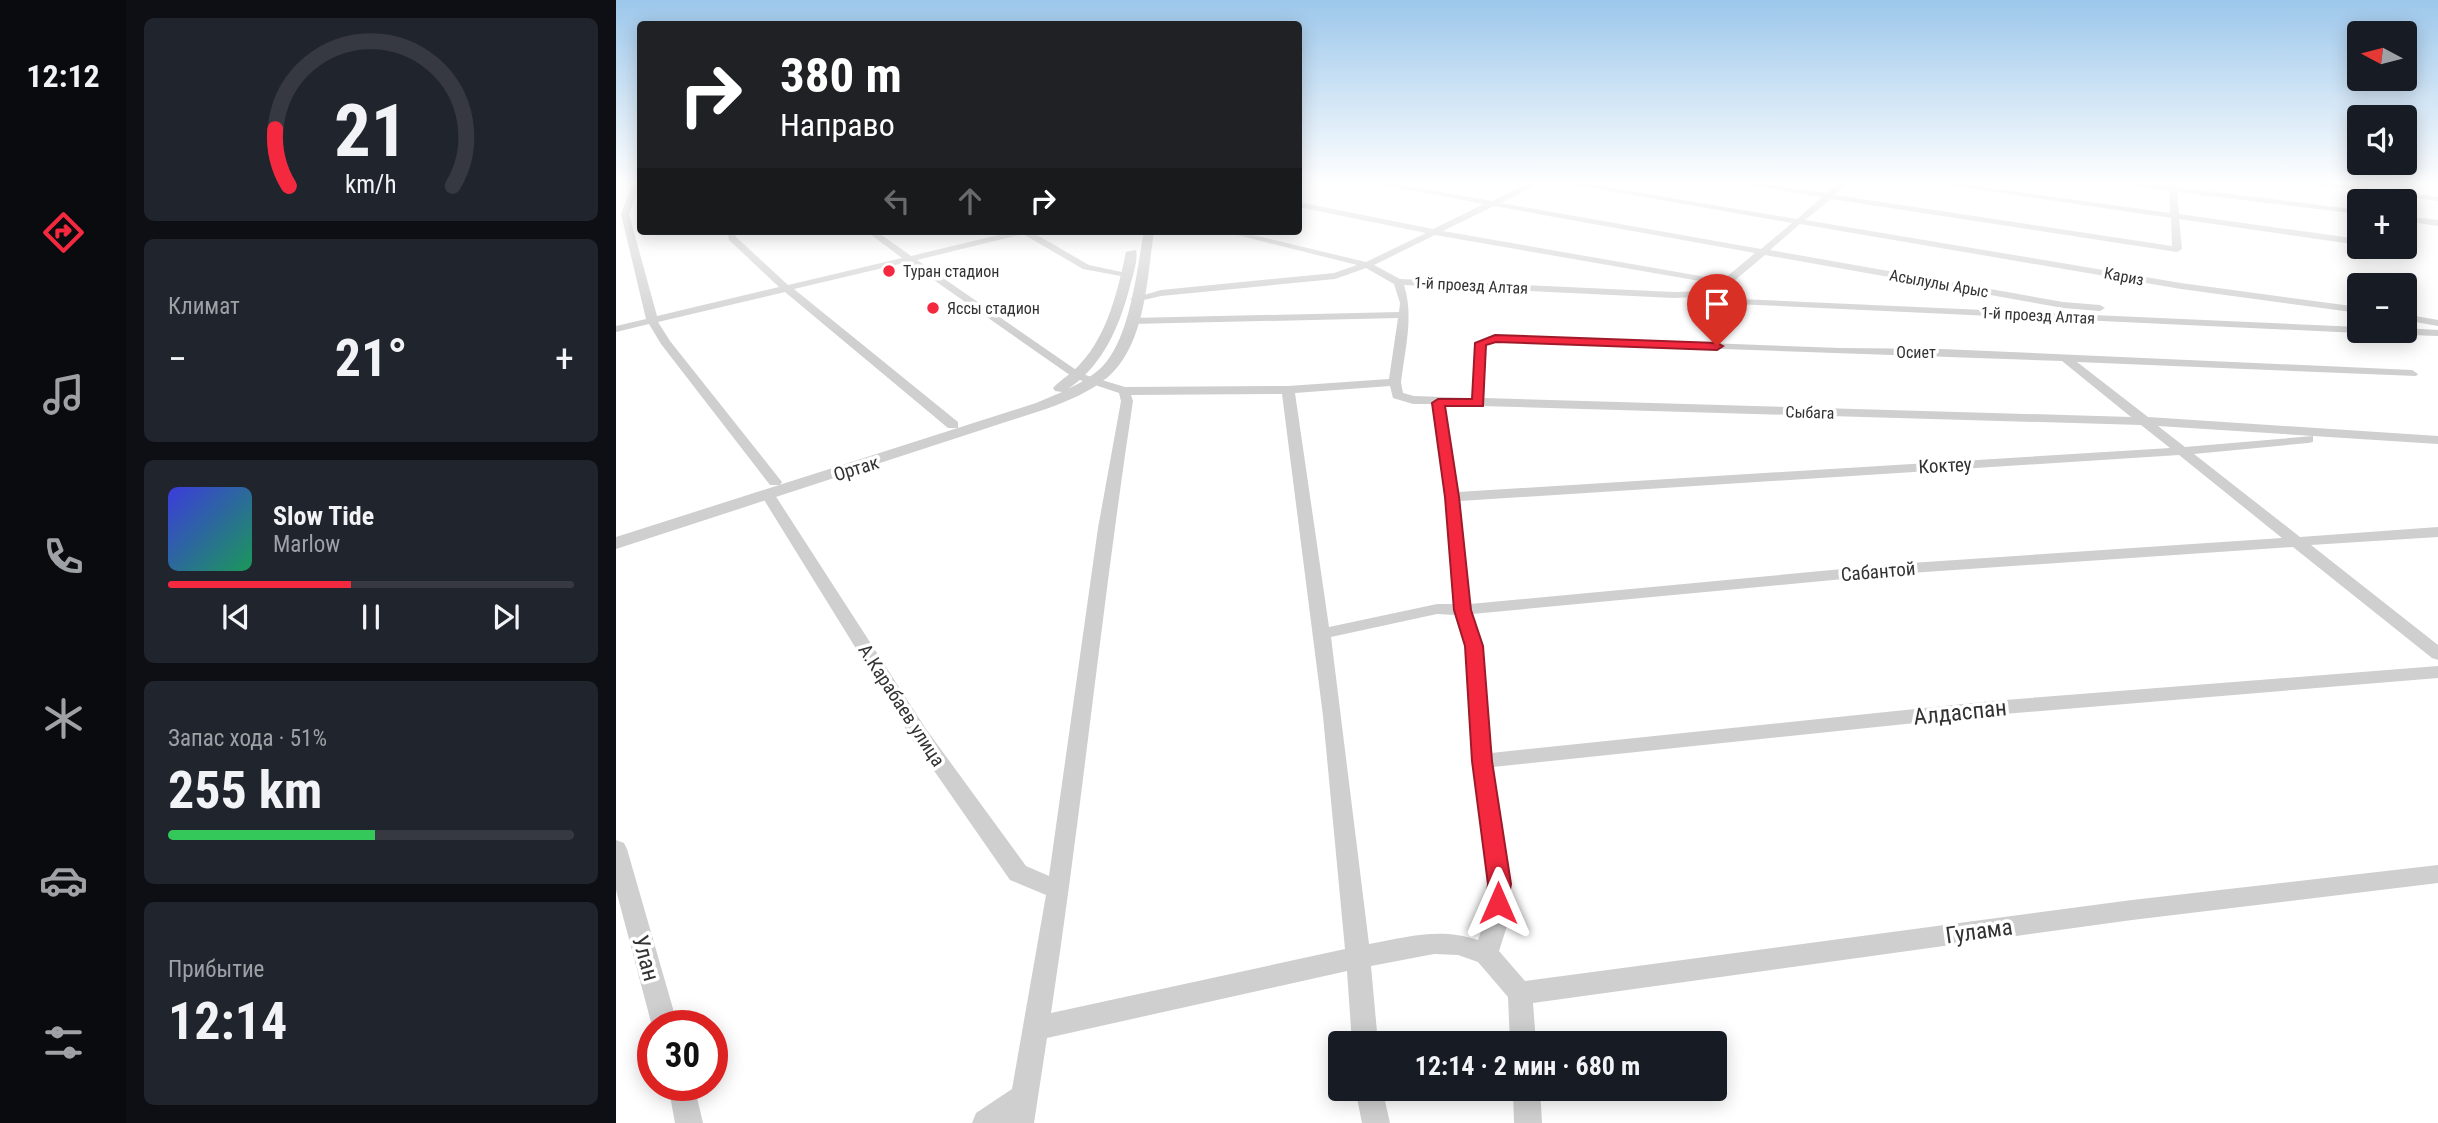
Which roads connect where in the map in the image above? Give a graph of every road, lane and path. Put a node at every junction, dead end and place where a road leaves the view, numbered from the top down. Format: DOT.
graph roads {
  1 [pos="630,233"];
  2 [pos="1430,233"];
  3 [pos="1441,233"];
  4 [pos="1658,233"];
  5 [pos="1784,233"];
  6 [pos="1876,233"];
  7 [pos="2077,233"];
  8 [pos="2176,233"];
  9 [pos="2298,233"];
  10 [pos="732,235"];
  11 [pos="876,235"];
  12 [pos="1007,235"];
  13 [pos="1032,235"];
  14 [pos="1141,235"];
  15 [pos="1142,235"];
  16 [pos="1242,235"];
  17 [pos="2347,240"];
  18 [pos="1763,252"];
  19 [pos="910,257"];
  20 [pos="1367,265"];
  21 [pos="1126,274"];
  22 [pos="1398,282"];
  23 [pos="1726,283"];
  24 [pos="785,287"];
  25 [pos="1714,297"];
  26 [pos="1135,299"];
  27 [pos="2099,308"];
  28 [pos="2347,308"];
  29 [pos="1405,315"];
  30 [pos="2417,319"];
  31 [pos="652,321"];
  32 [pos="1131,321"];
  33 [pos="2438,323"];
  34 [pos="616,329"];
  35 [pos="2347,329"];
  36 [pos="2417,332"];
  37 [pos="2438,333"];
  38 [pos="2066,359"];
  39 [pos="2412,374"];
  40 [pos="1085,379"];
  41 [pos="1395,382"];
  42 [pos="1124,390"];
  43 [pos="1288,390"];
  44 [pos="1438,403"];
  45 [pos="1478,403"];
  46 [pos="2143,421"];
  47 [pos="953,425"];
  48 [pos="2361,434"];
  49 [pos="2438,440"];
  50 [pos="2182,451"];
  51 [pos="771,488"];
  52 [pos="1452,497"];
  53 [pos="616,531"];
  54 [pos="2438,532"];
  55 [pos="2297,542"];
  56 [pos="616,543"];
  57 [pos="1462,610"];
  58 [pos="1321,634"];
  59 [pos="2438,654"];
  60 [pos="2438,672"];
  61 [pos="1482,761"];
  62 [pos="616,849"];
  63 [pos="2438,874"];
  64 [pos="1058,890"];
  65 [pos="1486,954"];
  66 [pos="1359,957"];
  67 [pos="1520,993"];
  68 [pos="661,1010"];
  69 [pos="1034,1029"];
  70 [pos="1364,1031"];
  71 [pos="1522,1031"];
  72 [pos="684,1101"];
  73 [pos="1371,1101"];
  74 [pos="1527,1101"];
  75 [pos="1022,1110"];
  76 [pos="689,1123"];
  77 [pos="986,1123"];
  78 [pos="1376,1123"];
  79 [pos="1528,1123"];
  1 -- 31 [label="street, А.Карабаев улица"];
  2 -- 20 [label="street"];
  3 -- 23 [label="street"];
  4 -- 18 [label="street, Асылулы Арыс"];
  5 -- 18 [label="street"];
  6 -- 28 [label="street, Кариз"];
  7 -- 8 [label="street"];
  9 -- 17 [label="street"];
  10 -- 24 [label="street"];
  11 -- 19 [label="street"];
  12 -- 19 [label="street"];
  13 -- 21 [label="street"];
  14 -- 21 [label="street"];
  15 -- 26 [label="street"];
  16 -- 20 [label="street"];
  18 -- 23 [label="street"];
  18 -- 27 [label="street, Асылулы Арыс"];
  19 -- 24 [label="street"];
  19 -- 40 [label="street"];
  20 -- 22 [label="street"];
  20 -- 26 [label="street"];
  21 -- 40 [label="street"];
  22 -- 25 [label="street, 1-й проезд Алтая"];
  22 -- 29 [label="street"];
  23 -- 25 [label="street"];
  24 -- 31 [label="street"];
  24 -- 47 [label="street"];
  25 -- 35 [label="street, 1-й проезд Алтая"];
  26 -- 32 [label="street"];
  29 -- 32 [label="street"];
  29 -- 41 [label="street"];
  30 -- 33 [label="street"];
  31 -- 34 [label="street"];
  31 -- 51 [label="street, А.Карабаев улица"];
  32 -- 40 [label="street"];
  36 -- 37 [label="street"];
  38 -- 39 [label="street, Осиет"];
  38 -- 45 [label="street, Осиет"];
  38 -- 46 [label="street"];
  40 -- 42 [label="street"];
  40 -- 47 [label="street, Ортак"];
  40 -- 51 [label="street, Ортак"];
  41 -- 43 [label="street"];
  41 -- 44 [label="street, Сыбага"];
  42 -- 43 [label="street"];
  42 -- 64 [label="street"];
  43 -- 58 [label="street"];
  44 -- 45 [label="street, Сыбага"];
  44 -- 52 [label="street"];
  45 -- 46 [label="street, Сыбага"];
  46 -- 48 [label="street, Сыбага"];
  46 -- 50 [label="street"];
  47 -- 51 [label="street, Ортак"];
  48 -- 49 [label="street, Коктеу"];
  48 -- 50 [label="street, Коктеу"];
  50 -- 52 [label="street, Коктеу"];
  50 -- 55 [label="street"];
  51 -- 53 [label="street, Ортак"];
  51 -- 56 [label="street, Ортак"];
  51 -- 64 [label="street, А.Карабаев улица"];
  52 -- 57 [label="street"];
  54 -- 55 [label="street, Сабантой"];
  55 -- 57 [label="street, Сабантой"];
  55 -- 59 [label="street"];
  57 -- 58 [label="street, Сабантой"];
  57 -- 61 [label="street"];
  58 -- 66 [label="street"];
  60 -- 61 [label="street, Алдаспан"];
  61 -- 65 [label="street"];
  62 -- 68 [label="street, Улан"];
  63 -- 67 [label="street, Гулама"];
  64 -- 69 [label="street"];
  65 -- 66 [label="street"];
  65 -- 67 [label="street"];
  66 -- 69 [label="street"];
  66 -- 70 [label="street"];
  67 -- 71 [label="street"];
  69 -- 75 [label="street"];
  72 -- 76 [label="street"];
  73 -- 78 [label="street"];
  74 -- 79 [label="street"];
  75 -- 77 [label="street"];
}
